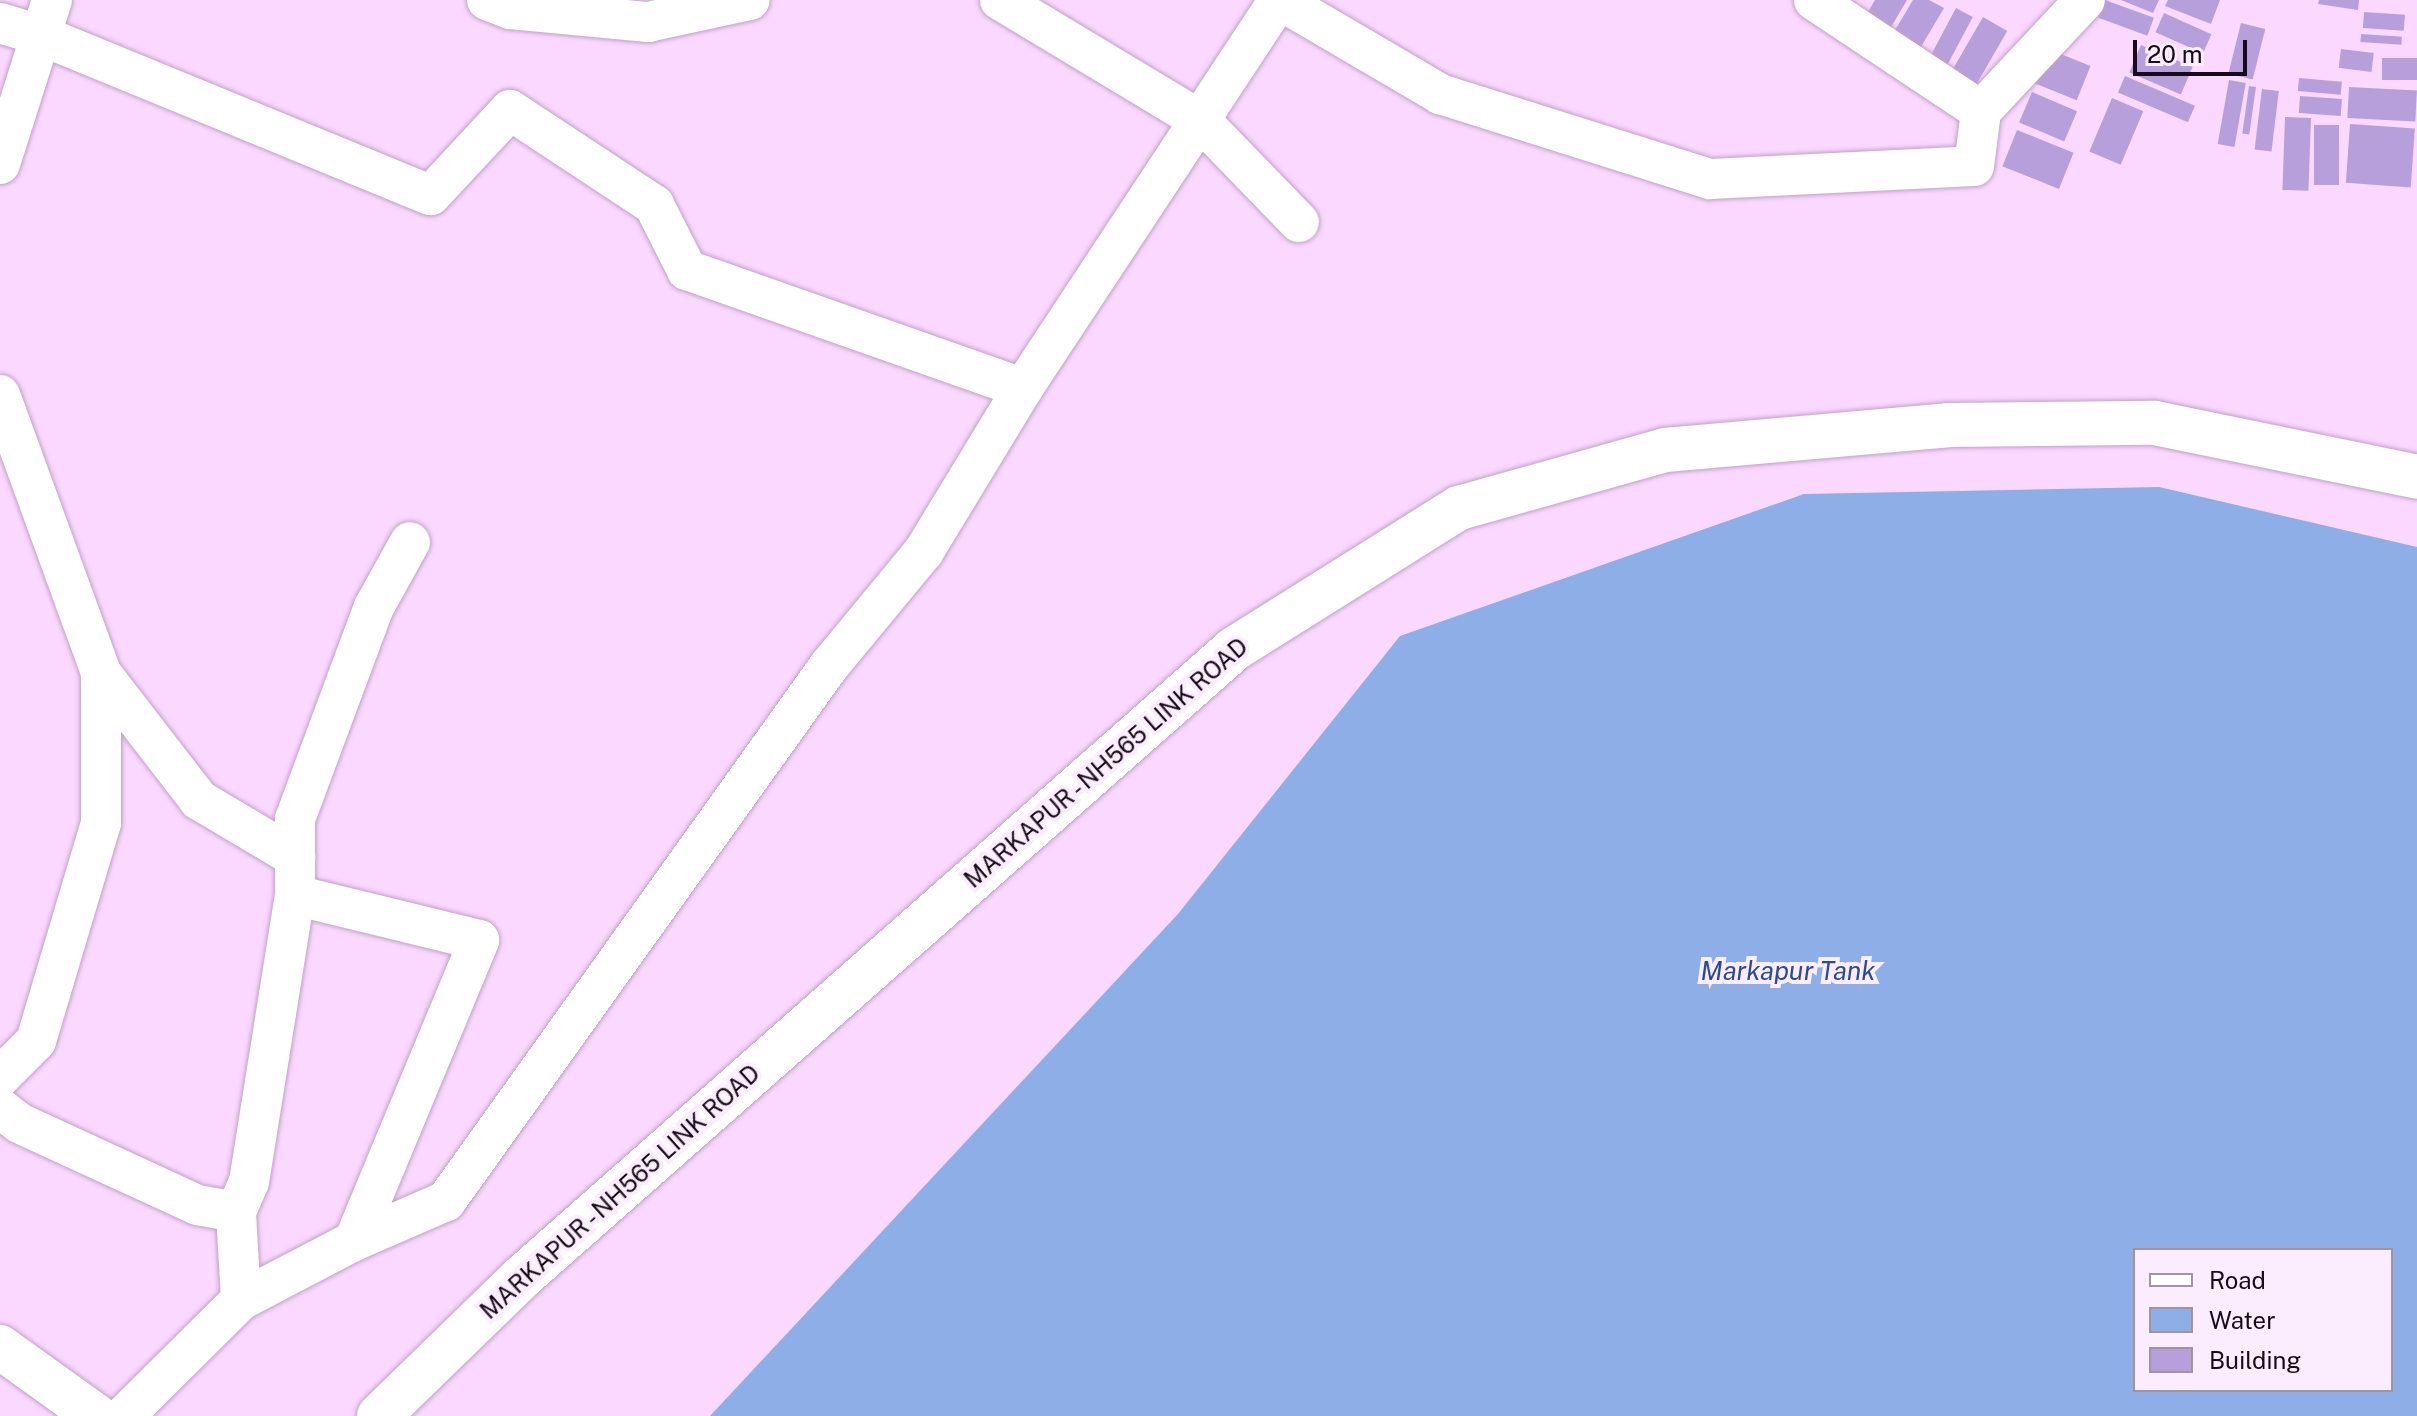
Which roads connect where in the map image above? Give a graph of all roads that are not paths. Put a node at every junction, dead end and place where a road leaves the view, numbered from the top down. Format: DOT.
graph roads {
  1 [pos="487,0"];
  2 [pos="750,0"];
  3 [pos="1000,0"];
  4 [pos="1280,0"];
  5 [pos="1814,0"];
  6 [pos="2085,0"];
  7 [pos="46,18"];
  8 [pos="0,23"];
  9 [pos="1981,111"];
  10 [pos="1200,120"];
  11 [pos="0,164"];
  12 [pos="1299,222"];
  13 [pos="1023,388"];
  14 [pos="0,395"];
  15 [pos="2417,477"];
  16 [pos="410,542"];
  17 [pos="101,673"];
  18 [pos="295,876"];
  19 [pos="0,1077"];
  20 [pos="0,1108"];
  21 [pos="236,1212"];
  22 [pos="354,1241"];
  23 [pos="241,1300"];
  24 [pos="0,1347"];
  25 [pos="96,1416"];
  26 [pos="124,1416"];
  27 [pos="379,1416"];
  1 -- 2 [label="street"];
  3 -- 10 [label="street"];
  4 -- 9 [label="street"];
  4 -- 10 [label="street"];
  5 -- 9 [label="street"];
  6 -- 9 [label="street"];
  7 -- 8 [label="street"];
  7 -- 11 [label="street"];
  7 -- 13 [label="street"];
  10 -- 12 [label="street"];
  10 -- 13 [label="street"];
  13 -- 22 [label="street"];
  14 -- 17 [label="street"];
  15 -- 27 [label="main road, MARKAPUR - NH565 LINK ROAD"];
  16 -- 18 [label="street"];
  17 -- 18 [label="street"];
  17 -- 19 [label="street"];
  18 -- 21 [label="street"];
  18 -- 22 [label="street"];
  20 -- 21 [label="street"];
  21 -- 23 [label="street"];
  22 -- 23 [label="street"];
  23 -- 26 [label="street"];
  24 -- 25 [label="main road"];
}
